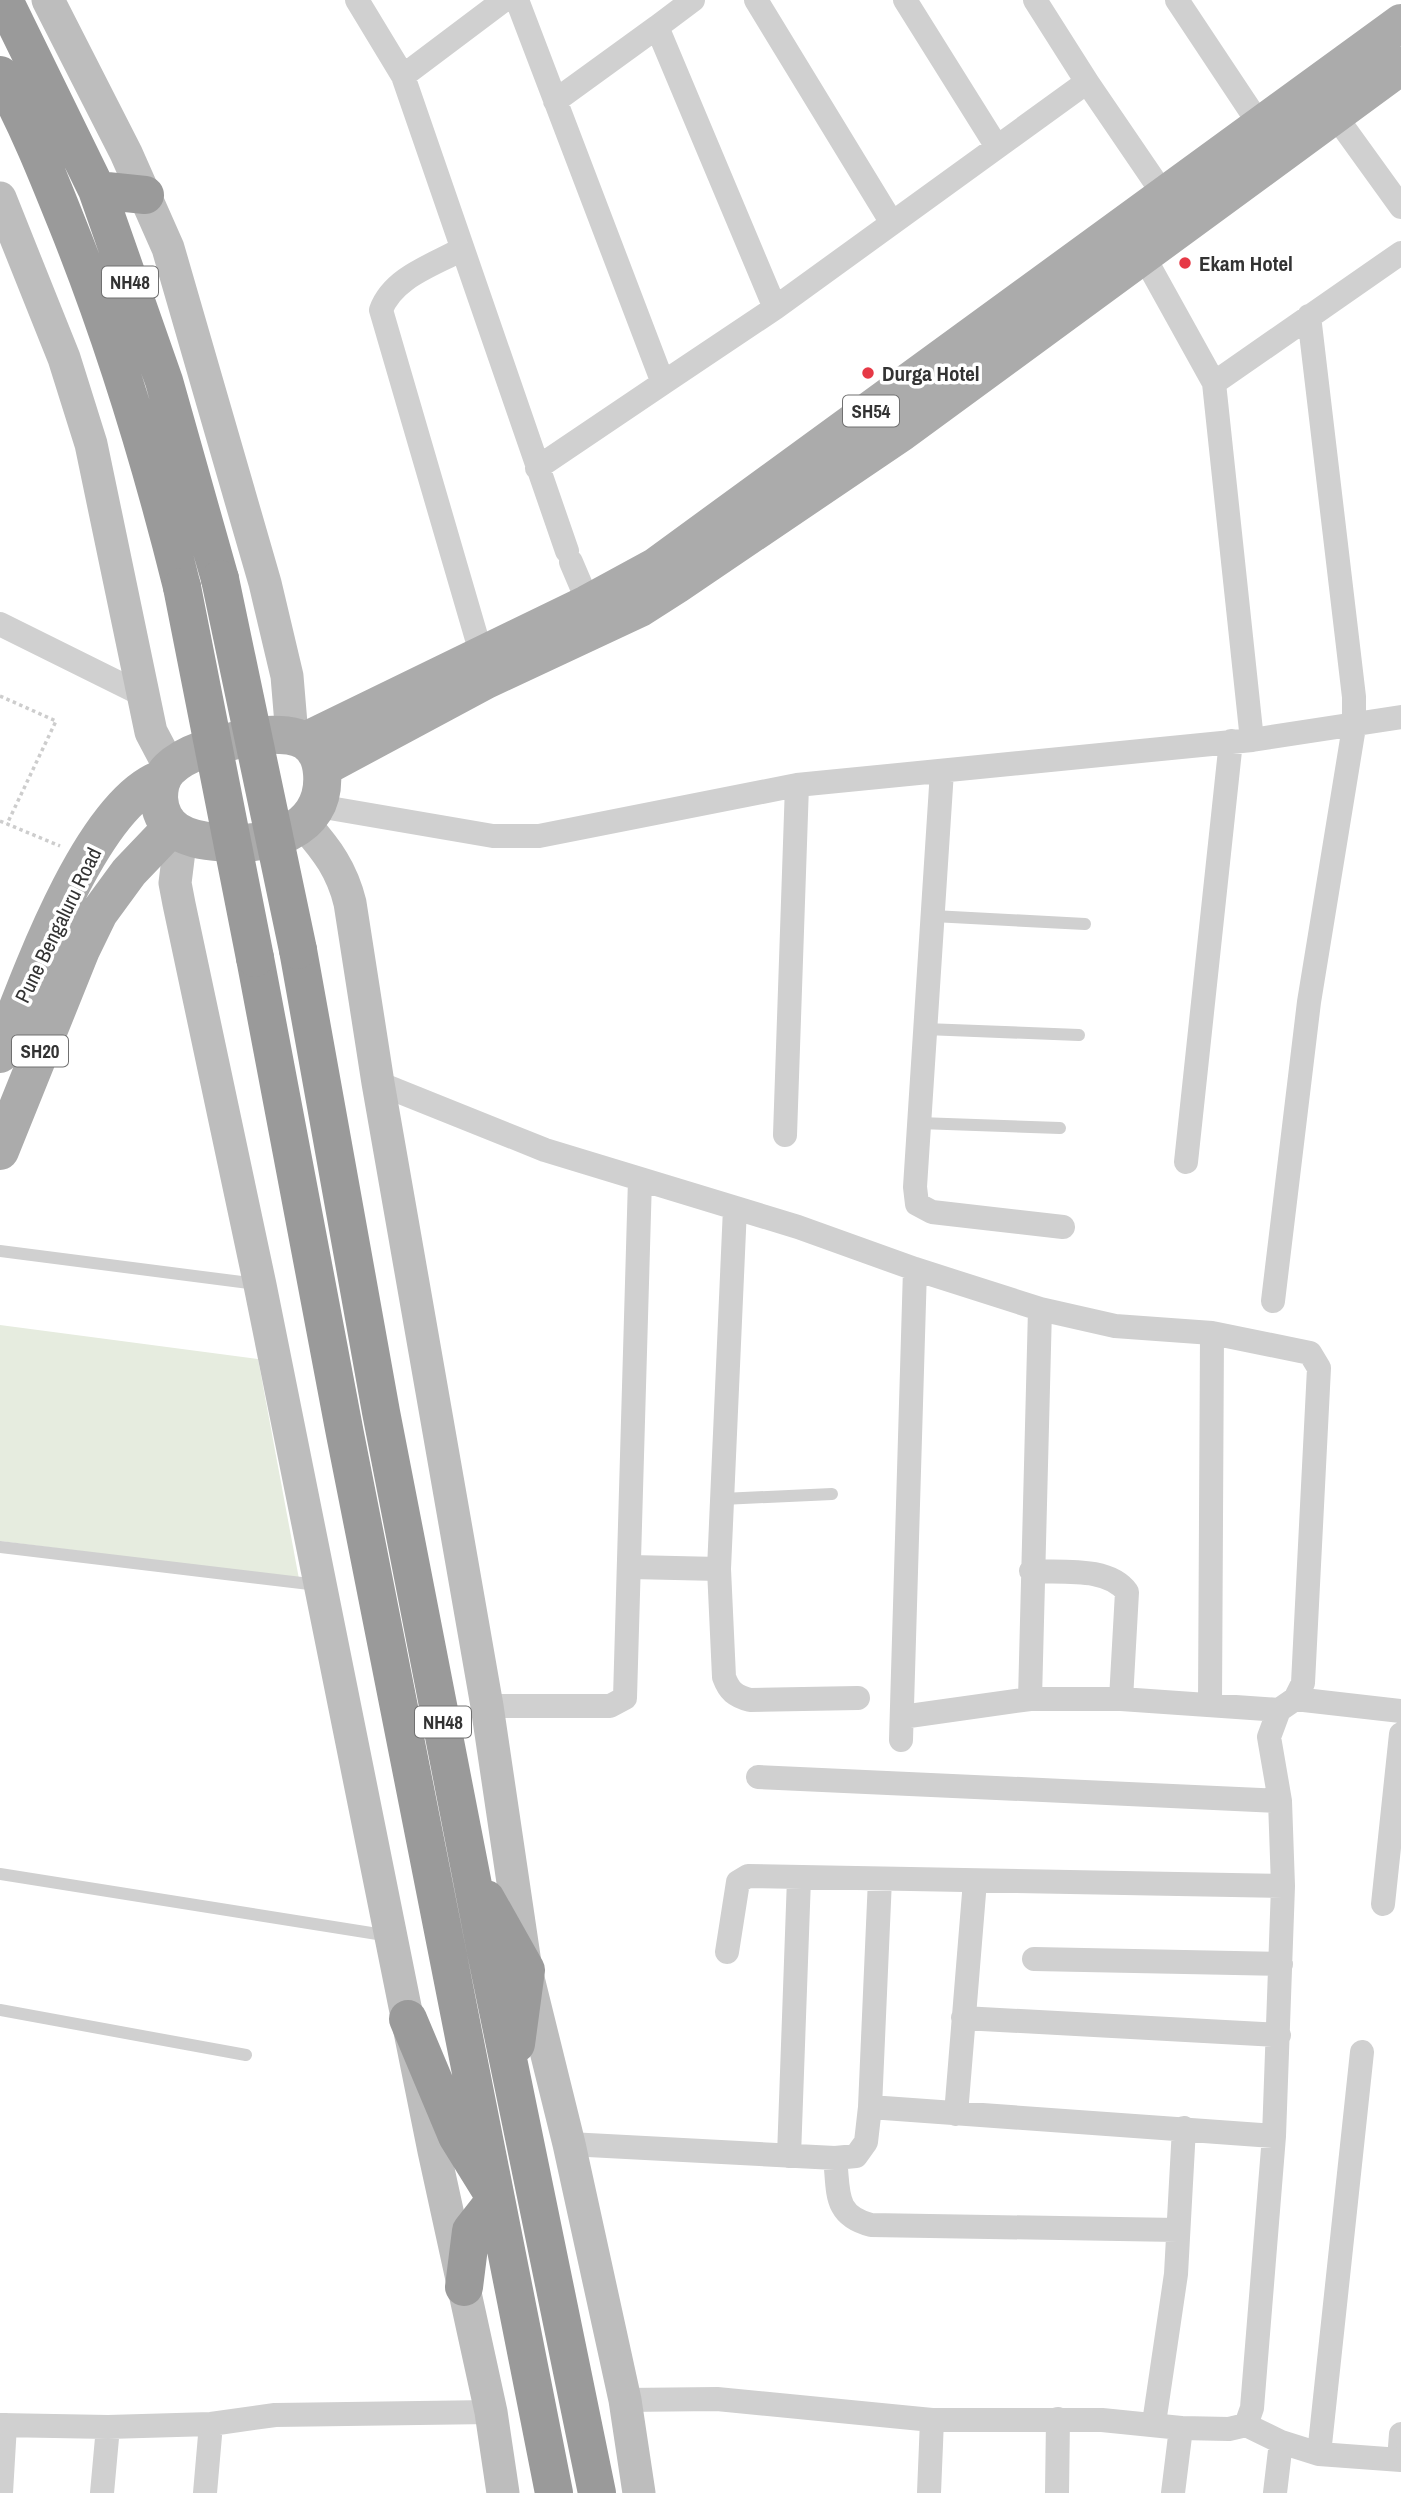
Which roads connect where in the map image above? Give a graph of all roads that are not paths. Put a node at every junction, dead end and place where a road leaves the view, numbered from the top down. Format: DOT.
graph roads {
  1 [pos="4,0"];
  2 [pos="48,0"];
  3 [pos="357,0"];
  4 [pos="504,0"];
  5 [pos="517,0"];
  6 [pos="693,0"];
  7 [pos="756,0"];
  8 [pos="905,0"];
  9 [pos="1035,0"];
  10 [pos="1177,0"];
  11 [pos="1401,23"];
  12 [pos="657,27"];
  13 [pos="1401,66"];
  14 [pos="0,75"];
  15 [pos="403,76"];
  16 [pos="1087,82"];
  17 [pos="1324,100"];
  18 [pos="555,101"];
  19 [pos="1260,125"];
  20 [pos="998,147"];
  21 [pos="97,190"];
  22 [pos="145,195"];
  23 [pos="1164,195"];
  24 [pos="0,198"];
  25 [pos="1401,207"];
  26 [pos="892,223"];
  27 [pos="462,249"];
  28 [pos="1401,253"];
  29 [pos="1143,255"];
  30 [pos="1093,270"];
  31 [pos="775,308"];
  32 [pos="1309,316"];
  33 [pos="663,383"];
  34 [pos="1214,383"];
  35 [pos="537,468"];
  36 [pos="594,616"];
  37 [pos="0,624"];
  38 [pos="481,653"];
  39 [pos="143,695"];
  40 [pos="1401,718"];
  41 [pos="1354,727"];
  42 [pos="1242,740"];
  43 [pos="306,748"];
  44 [pos="942,771"];
  45 [pos="166,774"];
  46 [pos="797,785"];
  47 [pos="312,815"];
  48 [pos="176,831"];
  49 [pos="933,916"];
  50 [pos="1085,924"];
  51 [pos="925,1028"];
  52 [pos="1079,1035"];
  53 [pos="0,1054"];
  54 [pos="378,1083"];
  55 [pos="919,1123"];
  56 [pos="1060,1128"];
  57 [pos="785,1135"];
  58 [pos="0,1151"];
  59 [pos="1186,1162"];
  60 [pos="640,1179"];
  61 [pos="734,1208"];
  62 [pos="1063,1227"];
  63 [pos="0,1251"];
  64 [pos="915,1269"];
  65 [pos="260,1285"];
  66 [pos="1273,1301"];
  67 [pos="1040,1308"];
  68 [pos="1212,1332"];
  69 [pos="832,1494"];
  70 [pos="722,1499"];
  71 [pos="0,1547"];
  72 [pos="631,1567"];
  73 [pos="719,1569"];
  74 [pos="1031,1572"];
  75 [pos="318,1586"];
  76 [pos="858,1698"];
  77 [pos="1030,1699"];
  78 [pos="1121,1699"];
  79 [pos="1287,1704"];
  80 [pos="1210,1705"];
  81 [pos="487,1706"];
  82 [pos="1401,1711"];
  83 [pos="1401,1734"];
  84 [pos="758,1777"];
  85 [pos="1280,1801"];
  86 [pos="0,1874"];
  87 [pos="471,1874"];
  88 [pos="799,1878"];
  89 [pos="880,1879"];
  90 [pos="975,1881"];
  91 [pos="1283,1886"];
  92 [pos="1382,1904"];
  93 [pos="393,1937"];
  94 [pos="727,1952"];
  95 [pos="1034,1959"];
  96 [pos="1281,1964"];
  97 [pos="526,1970"];
  98 [pos="0,2010"];
  99 [pos="963,2018"];
  100 [pos="408,2019"];
  101 [pos="1279,2035"];
  102 [pos="1362,2052"];
  103 [pos="246,2055"];
  104 [pos="511,2070"];
  105 [pos="870,2107"];
  106 [pos="956,2114"];
  107 [pos="1184,2128"];
  108 [pos="1274,2136"];
  109 [pos="569,2144"];
  110 [pos="789,2156"];
  111 [pos="835,2158"];
  112 [pos="496,2199"];
  113 [pos="1178,2230"];
  114 [pos="464,2287"];
  115 [pos="625,2400"];
  116 [pos="491,2412"];
  117 [pos="1058,2419"];
  118 [pos="932,2420"];
  119 [pos="1154,2423"];
  120 [pos="211,2424"];
  121 [pos="2,2425"];
  122 [pos="1247,2425"];
  123 [pos="108,2427"];
  124 [pos="1181,2428"];
  125 [pos="1401,2434"];
  126 [pos="1281,2442"];
  127 [pos="1319,2454"];
  128 [pos="1400,2460"];
  129 [pos="1,2493"];
  130 [pos="102,2493"];
  131 [pos="205,2493"];
  132 [pos="503,2493"];
  133 [pos="554,2493"];
  134 [pos="597,2493"];
  135 [pos="639,2493"];
  136 [pos="929,2493"];
  137 [pos="1056,2493"];
  138 [pos="1173,2493"];
  139 [pos="1275,2493"];
  1 -- 21 [label="highway, NH48"];
  2 -- 22 [label="street"];
  3 -- 15 [label="street"];
  4 -- 15 [label="street"];
  5 -- 18 [label="street"];
  6 -- 12 [label="street"];
  7 -- 26 [label="street"];
  8 -- 20 [label="street"];
  9 -- 16 [label="street"];
  10 -- 19 [label="street"];
  11 -- 17 [label="main road, SH54"];
  12 -- 18 [label="street"];
  12 -- 31 [label="street"];
  13 -- 17 [label="main road, SH54"];
  14 -- 112 [label="highway, NH48, bridge"];
  15 -- 27 [label="street"];
  16 -- 20 [label="street"];
  16 -- 23 [label="street"];
  17 -- 19 [label="main road, SH54"];
  17 -- 25 [label="street"];
  17 -- 29 [label="main road, SH54"];
  18 -- 33 [label="street"];
  19 -- 23 [label="main road, SH54"];
  20 -- 26 [label="street"];
  21 -- 22 [label="highway"];
  21 -- 87 [label="highway, NH48, bridge"];
  22 -- 43 [label="street"];
  23 -- 30 [label="main road, SH54"];
  24 -- 39 [label="street"];
  26 -- 31 [label="street"];
  27 -- 35 [label="street"];
  27 -- 38 [label="street"];
  28 -- 32 [label="street"];
  29 -- 30 [label="main road, SH54"];
  29 -- 34 [label="street"];
  30 -- 36 [label="main road, SH54"];
  31 -- 33 [label="street"];
  32 -- 34 [label="street"];
  32 -- 41 [label="street"];
  33 -- 35 [label="street"];
  34 -- 42 [label="street"];
  35 -- 36 [label="street"];
  36 -- 38 [label="main road, SH54"];
  36 -- 43 [label="main road, SH54"];
  37 -- 39 [label="street"];
  38 -- 43 [label="main road, SH54"];
  39 -- 45 [label="street"];
  40 -- 41 [label="street"];
  41 -- 42 [label="street"];
  41 -- 66 [label="street"];
  42 -- 44 [label="street"];
  42 -- 59 [label="street"];
  43 -- 45 [label="main road"];
  43 -- 47 [label="main road"];
  44 -- 46 [label="street"];
  44 -- 49 [label="street"];
  45 -- 48 [label="main road"];
  45 -- 53 [label="main road, Pune Bengaluru Road / SH20"];
  46 -- 47 [label="street"];
  46 -- 57 [label="street"];
  47 -- 48 [label="main road"];
  47 -- 54 [label="street"];
  48 -- 58 [label="main road, Pune Bengaluru Road / SH20"];
  48 -- 65 [label="street"];
  49 -- 50 [label="lane"];
  49 -- 51 [label="street"];
  51 -- 52 [label="lane"];
  51 -- 55 [label="street"];
  54 -- 60 [label="street"];
  54 -- 81 [label="street"];
  55 -- 56 [label="lane"];
  55 -- 62 [label="street"];
  60 -- 61 [label="street"];
  60 -- 72 [label="street"];
  61 -- 64 [label="street"];
  61 -- 70 [label="street"];
  63 -- 65 [label="lane"];
  64 -- 67 [label="street"];
  64 -- 77 [label="street"];
  65 -- 75 [label="street"];
  67 -- 68 [label="street"];
  67 -- 74 [label="street"];
  68 -- 79 [label="street"];
  68 -- 80 [label="street"];
  69 -- 70 [label="lane"];
  70 -- 73 [label="street"];
  71 -- 75 [label="lane"];
  72 -- 73 [label="street"];
  72 -- 81 [label="street"];
  73 -- 76 [label="street"];
  74 -- 77 [label="street"];
  74 -- 78 [label="street"];
  75 -- 93 [label="street"];
  77 -- 78 [label="street"];
  78 -- 80 [label="street"];
  79 -- 80 [label="street"];
  79 -- 82 [label="street"];
  79 -- 85 [label="street"];
  81 -- 97 [label="street"];
  83 -- 92 [label="street"];
  84 -- 85 [label="street"];
  85 -- 91 [label="street"];
  86 -- 93 [label="lane"];
  87 -- 97 [label="highway"];
  87 -- 104 [label="highway, NH48"];
  88 -- 89 [label="street"];
  88 -- 94 [label="street"];
  88 -- 110 [label="street"];
  89 -- 90 [label="street"];
  89 -- 105 [label="street"];
  90 -- 91 [label="street"];
  90 -- 99 [label="street"];
  91 -- 96 [label="street"];
  93 -- 100 [label="street"];
  95 -- 96 [label="street"];
  96 -- 101 [label="street"];
  97 -- 104 [label="highway"];
  97 -- 109 [label="street"];
  98 -- 103 [label="lane"];
  99 -- 101 [label="street"];
  99 -- 106 [label="street"];
  100 -- 112 [label="highway"];
  100 -- 114 [label="street"];
  101 -- 108 [label="street"];
  102 -- 127 [label="street"];
  104 -- 134 [label="highway, NH48"];
  105 -- 106 [label="street"];
  105 -- 111 [label="street"];
  106 -- 107 [label="street"];
  107 -- 108 [label="street"];
  107 -- 113 [label="street"];
  108 -- 122 [label="street"];
  109 -- 110 [label="street"];
  109 -- 115 [label="street"];
  110 -- 111 [label="street"];
  111 -- 113 [label="street"];
  112 -- 114 [label="highway"];
  112 -- 133 [label="highway, NH48"];
  113 -- 119 [label="street"];
  114 -- 116 [label="street"];
  115 -- 118 [label="street"];
  115 -- 135 [label="street"];
  116 -- 120 [label="street"];
  116 -- 132 [label="street"];
  117 -- 118 [label="street"];
  117 -- 119 [label="street"];
  117 -- 137 [label="street"];
  118 -- 136 [label="street"];
  119 -- 124 [label="street"];
  120 -- 123 [label="street"];
  120 -- 131 [label="street"];
  121 -- 123 [label="street"];
  121 -- 129 [label="street"];
  122 -- 124 [label="street"];
  122 -- 126 [label="street"];
  123 -- 130 [label="street"];
  124 -- 138 [label="street"];
  125 -- 128 [label="street"];
  126 -- 127 [label="street"];
  126 -- 139 [label="street"];
  127 -- 128 [label="street"];
}
